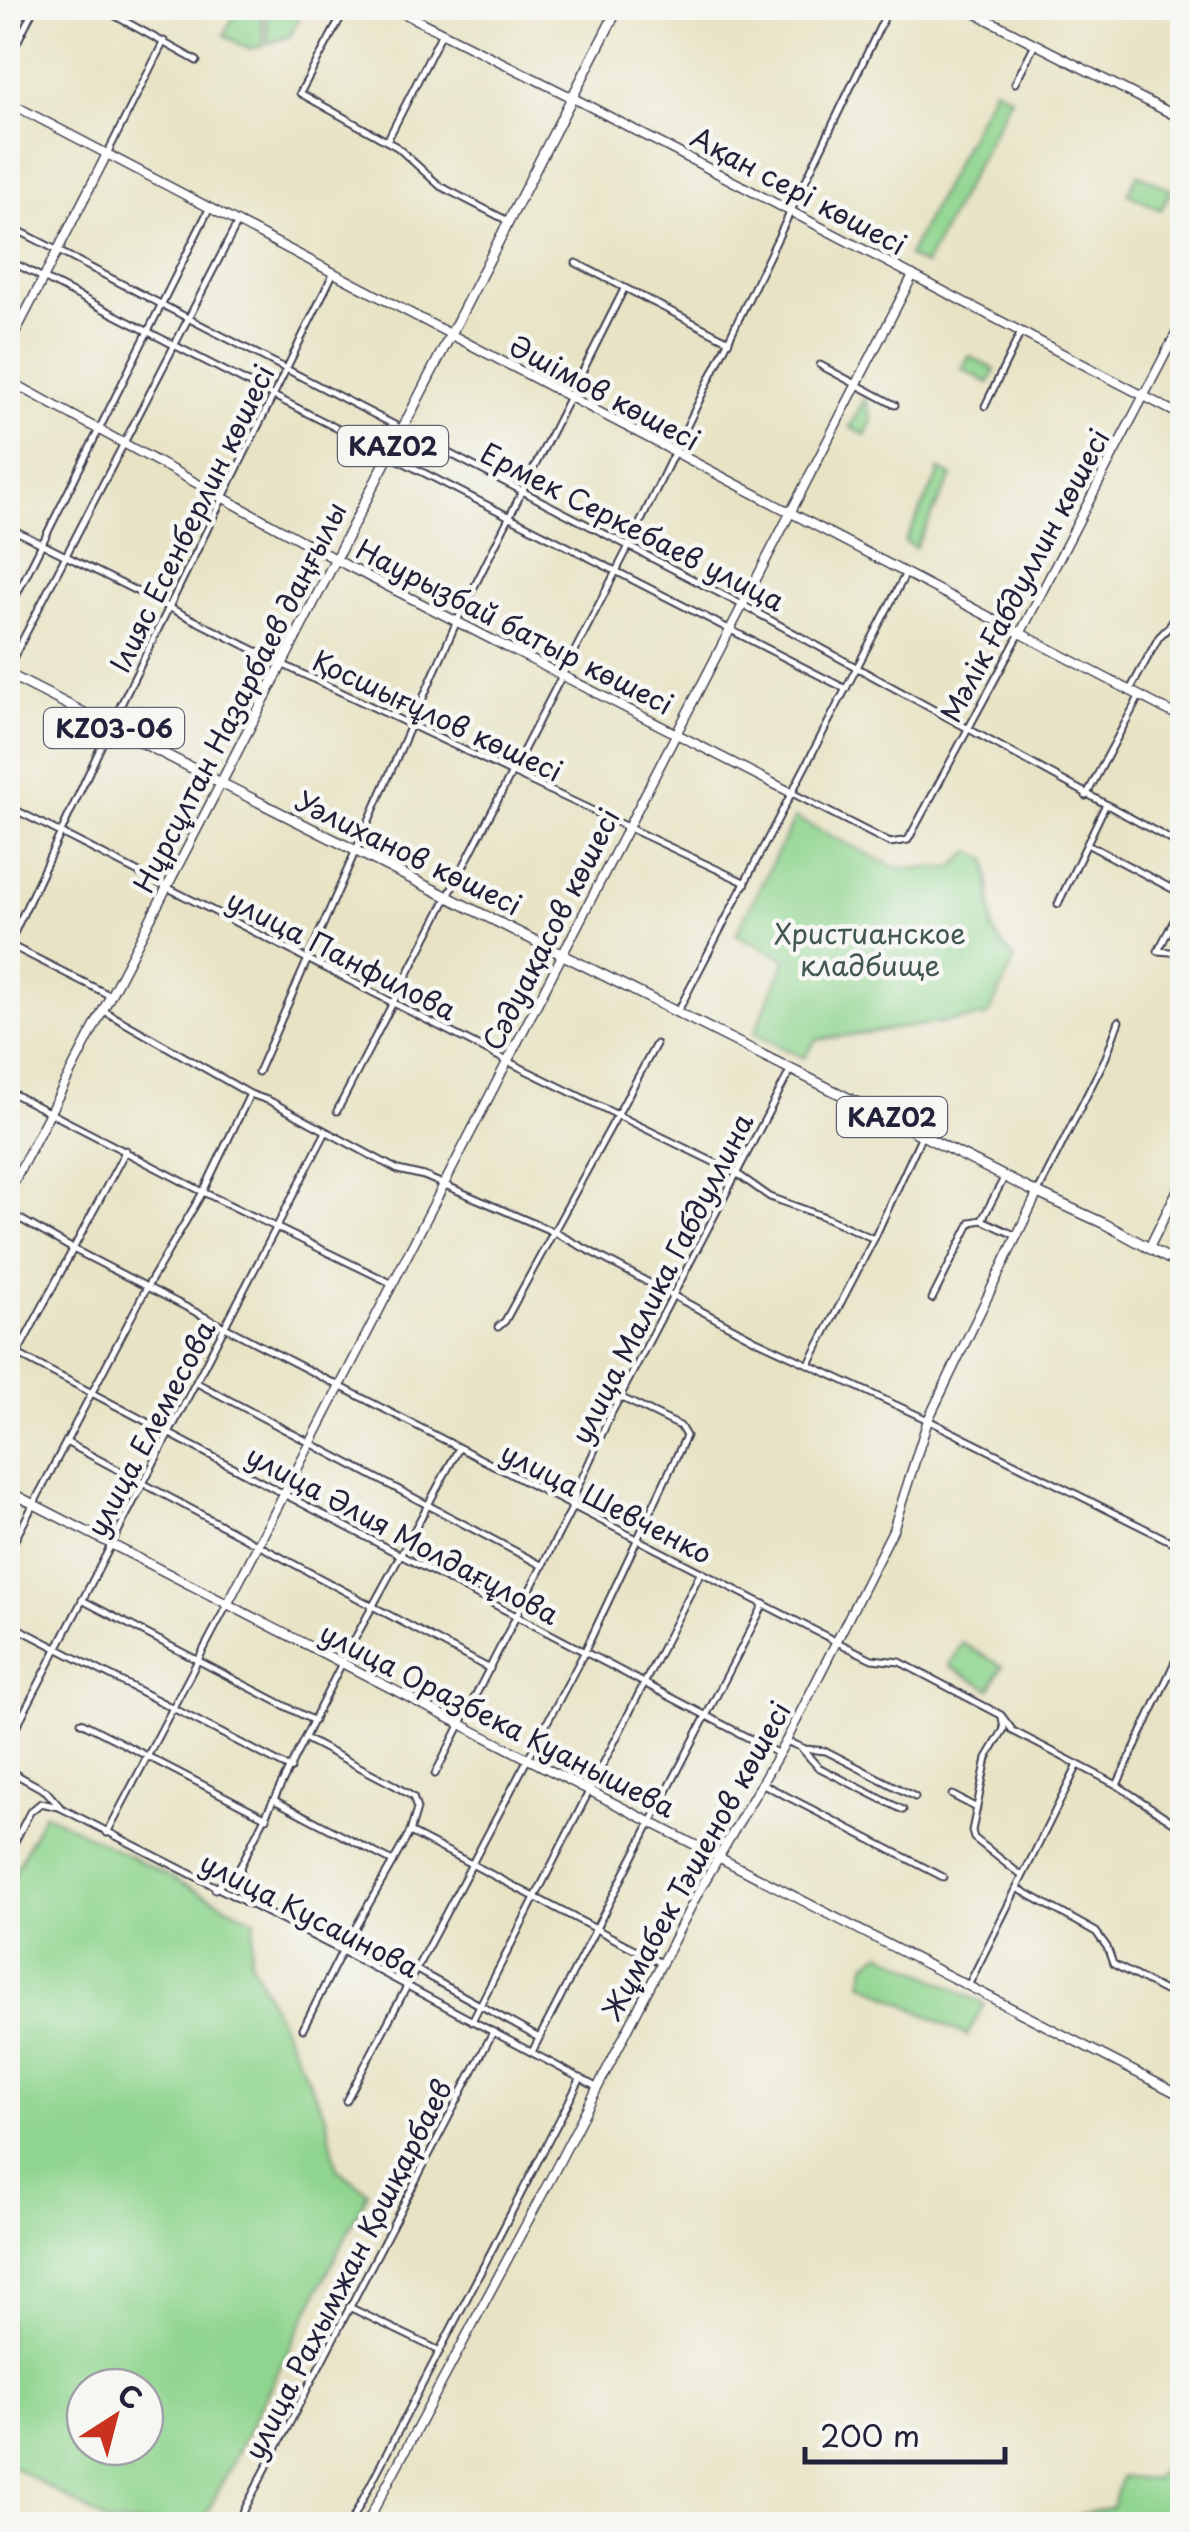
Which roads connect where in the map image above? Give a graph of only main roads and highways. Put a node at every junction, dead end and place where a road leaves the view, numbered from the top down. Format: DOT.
graph roads {
  1 [pos="618,8"];
  2 [pos="8,671"];
  3 [pos="220,783"];
  4 [pos="746,1045"];
  5 [pos="1040,1187"];
  6 [pos="1182,1266"];
  1 -- 3 [label="main road, Нұрсұлтан Назарбаев даңғылы / KАZ02"];
  2 -- 3 [label="main road, Уәлиханов көшесі / KZ03-06"];
  3 -- 4 [label="main road, Уәлиханов көшесі / KАZ02"];
  4 -- 5 [label="main road, KАZ02"];
  4 -- 5 [label="main road, Уәлиханов көшесі / KАZ02"];
  5 -- 6 [label="main road, KАZ02"];
}
